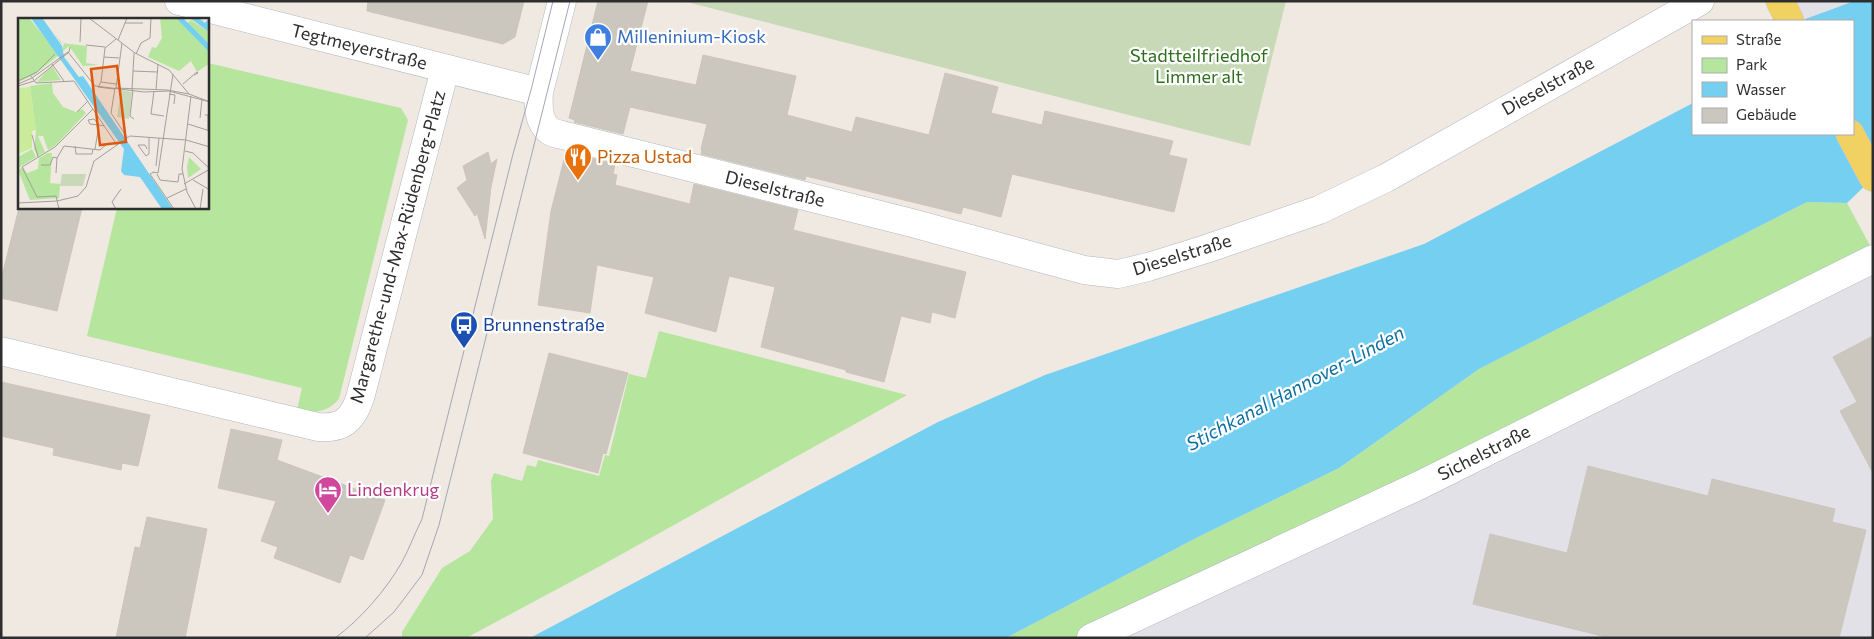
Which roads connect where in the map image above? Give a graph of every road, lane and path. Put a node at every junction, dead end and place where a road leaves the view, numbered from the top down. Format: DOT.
graph roads {
  1 [pos="179,1"];
  2 [pos="562,1"];
  3 [pos="1700,1"];
  4 [pos="445,69"];
  5 [pos="540,105"];
  6 [pos="1851,135"];
  7 [pos="1873,177"];
  8 [pos="1873,259"];
  9 [pos="1,351"];
  10 [pos="1091,638"];
  1 -- 4 [label="street, Tegtmeyerstraße"];
  2 -- 5 [label="street"];
  3 -- 5 [label="street, Dieselstraße"];
  4 -- 5 [label="street, Tegtmeyerstraße"];
  4 -- 9 [label="street, Margarethe-und-Max-Rüdenberg-Platz"];
  6 -- 7 [label="main road"];
  8 -- 10 [label="street, Sichelstraße"];
}
